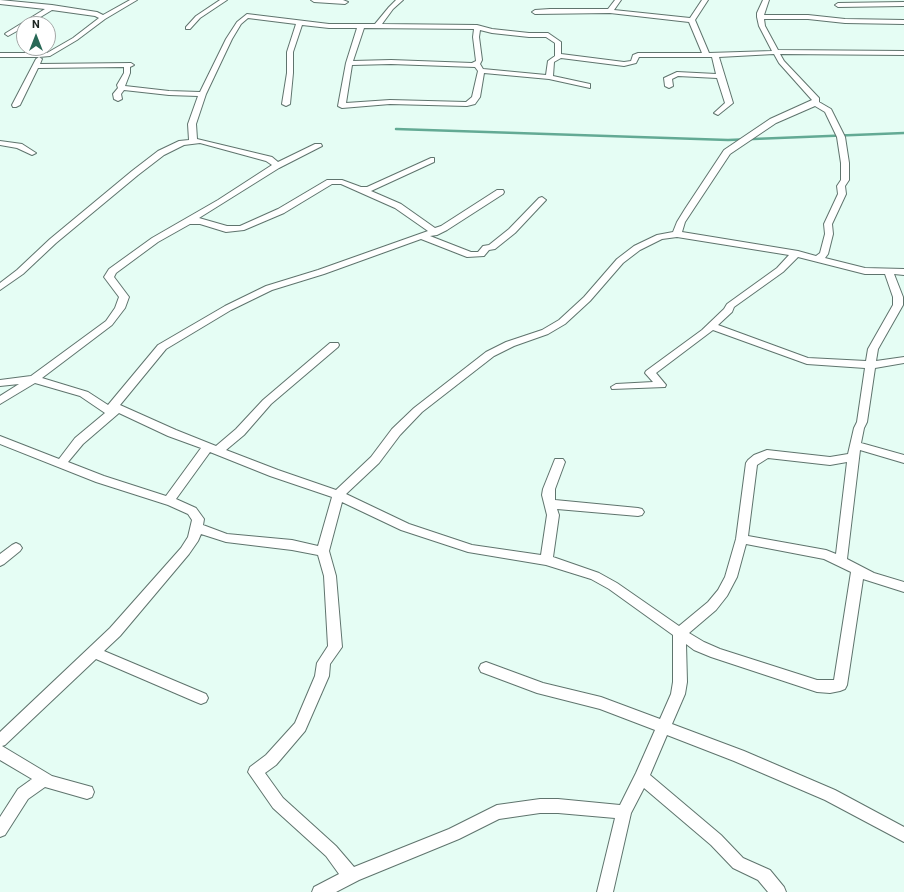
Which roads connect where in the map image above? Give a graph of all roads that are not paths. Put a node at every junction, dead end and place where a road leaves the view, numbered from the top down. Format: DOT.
graph roads {
  1 [pos="134,0"];
  2 [pos="224,0"];
  3 [pos="314,0"];
  4 [pos="400,0"];
  5 [pos="618,0"];
  6 [pos="705,0"];
  7 [pos="766,0"];
  8 [pos="831,0"];
  9 [pos="0,2"];
  10 [pos="345,2"];
  11 [pos="904,4"];
  12 [pos="838,6"];
  13 [pos="52,8"];
  14 [pos="610,11"];
  15 [pos="535,12"];
  16 [pos="38,16"];
  17 [pos="760,17"];
  18 [pos="104,18"];
  19 [pos="692,20"];
  20 [pos="859,22"];
  21 [pos="904,22"];
  22 [pos="299,23"];
  23 [pos="361,26"];
  24 [pos="378,26"];
  25 [pos="476,27"];
  26 [pos="188,28"];
  27 [pos="16,29"];
  28 [pos="8,34"];
  29 [pos="56,51"];
  30 [pos="775,53"];
  31 [pos="904,53"];
  32 [pos="0,55"];
  33 [pos="16,55"];
  34 [pos="715,55"];
  35 [pos="41,56"];
  36 [pos="558,56"];
  37 [pos="706,56"];
  38 [pos="349,63"];
  39 [pos="477,64"];
  40 [pos="36,66"];
  41 [pos="481,71"];
  42 [pos="720,76"];
  43 [pos="549,77"];
  44 [pos="587,86"];
  45 [pos="669,86"];
  46 [pos="122,88"];
  47 [pos="202,94"];
  48 [pos="118,99"];
  49 [pos="815,103"];
  50 [pos="286,104"];
  51 [pos="16,105"];
  52 [pos="718,113"];
  53 [pos="193,141"];
  54 [pos="0,143"];
  55 [pos="318,146"];
  56 [pos="32,153"];
  57 [pos="431,160"];
  58 [pos="276,166"];
  59 [pos="363,190"];
  60 [pos="500,192"];
  61 [pos="542,200"];
  62 [pos="188,221"];
  63 [pos="434,232"];
  64 [pos="677,234"];
  65 [pos="424,236"];
  66 [pos="795,254"];
  67 [pos="817,260"];
  68 [pos="889,272"];
  69 [pos="904,272"];
  70 [pos="0,287"];
  71 [pos="712,326"];
  72 [pos="334,345"];
  73 [pos="904,360"];
  74 [pos="872,365"];
  75 [pos="34,379"];
  76 [pos="0,383"];
  77 [pos="616,387"];
  78 [pos="0,401"];
  79 [pos="114,410"];
  80 [pos="0,440"];
  81 [pos="856,445"];
  82 [pos="214,448"];
  83 [pos="854,457"];
  84 [pos="904,459"];
  85 [pos="559,462"];
  86 [pos="61,464"];
  87 [pos="338,495"];
  88 [pos="169,501"];
  89 [pos="551,504"];
  90 [pos="638,512"];
  91 [pos="197,528"];
  92 [pos="742,539"];
  93 [pos="16,548"];
  94 [pos="322,551"];
  95 [pos="546,560"];
  96 [pos="842,560"];
  97 [pos="0,561"];
  98 [pos="858,570"];
  99 [pos="904,587"];
  100 [pos="679,634"];
  101 [pos="94,652"];
  102 [pos="486,668"];
  103 [pos="201,698"];
  104 [pos="664,727"];
  105 [pos="0,741"];
  106 [pos="0,752"];
  107 [pos="642,776"];
  108 [pos="45,779"];
  109 [pos="87,792"];
  110 [pos="624,812"];
  111 [pos="0,830"];
  112 [pos="904,835"];
  113 [pos="351,876"];
  114 [pos="320,892"];
  115 [pos="605,892"];
  116 [pos="778,892"];
  1 -- 18 [label="street"];
  2 -- 26 [label="street"];
  3 -- 10 [label="street"];
  4 -- 24 [label="street"];
  5 -- 14 [label="street"];
  6 -- 19 [label="street"];
  7 -- 17 [label="street"];
  8 -- 12 [label="street"];
  9 -- 13 [label="street"];
  11 -- 12 [label="street"];
  12 -- 20 [label="street"];
  13 -- 16 [label="street"];
  13 -- 18 [label="street"];
  14 -- 15 [label="street"];
  14 -- 19 [label="street"];
  17 -- 20 [label="street"];
  17 -- 30 [label="street"];
  18 -- 29 [label="street"];
  19 -- 37 [label="street"];
  20 -- 21 [label="street"];
  22 -- 23 [label="street"];
  22 -- 47 [label="street"];
  22 -- 50 [label="street"];
  23 -- 24 [label="street"];
  23 -- 38 [label="street"];
  24 -- 25 [label="street"];
  25 -- 36 [label="street"];
  25 -- 39 [label="street"];
  27 -- 28 [label="street"];
  30 -- 31 [label="street"];
  30 -- 34 [label="street"];
  30 -- 49 [label="street"];
  32 -- 33 [label="street"];
  34 -- 37 [label="street"];
  34 -- 42 [label="street"];
  35 -- 40 [label="street"];
  36 -- 37 [label="street"];
  36 -- 43 [label="street"];
  38 -- 39 [label="street"];
  38 -- 41 [label="street"];
  39 -- 41 [label="street"];
  40 -- 46 [label="street"];
  40 -- 51 [label="street"];
  41 -- 43 [label="street"];
  42 -- 45 [label="street"];
  42 -- 52 [label="street"];
  43 -- 44 [label="street"];
  46 -- 47 [label="street"];
  46 -- 48 [label="street"];
  47 -- 53 [label="street"];
  49 -- 64 [label="street"];
  49 -- 67 [label="street"];
  53 -- 58 [label="street"];
  53 -- 70 [label="street"];
  54 -- 56 [label="street"];
  55 -- 58 [label="street"];
  57 -- 59 [label="street"];
  58 -- 62 [label="street"];
  59 -- 62 [label="street"];
  59 -- 63 [label="street"];
  60 -- 63 [label="street"];
  61 -- 65 [label="street"];
  62 -- 75 [label="street"];
  63 -- 65 [label="street"];
  64 -- 66 [label="street"];
  64 -- 87 [label="street"];
  65 -- 79 [label="street"];
  66 -- 67 [label="street"];
  66 -- 71 [label="street"];
  67 -- 68 [label="street"];
  68 -- 69 [label="street"];
  68 -- 74 [label="street"];
  71 -- 74 [label="street"];
  71 -- 77 [label="street"];
  72 -- 82 [label="street"];
  73 -- 74 [label="street"];
  74 -- 81 [label="street"];
  75 -- 76 [label="street"];
  75 -- 78 [label="street"];
  75 -- 79 [label="street"];
  79 -- 82 [label="street"];
  79 -- 86 [label="street"];
  80 -- 86 [label="street"];
  81 -- 83 [label="street"];
  81 -- 84 [label="street"];
  82 -- 87 [label="street"];
  82 -- 88 [label="street"];
  83 -- 92 [label="street"];
  83 -- 96 [label="street"];
  85 -- 89 [label="street"];
  86 -- 88 [label="street"];
  87 -- 94 [label="street"];
  87 -- 95 [label="street"];
  88 -- 91 [label="street"];
  89 -- 90 [label="street"];
  89 -- 95 [label="street"];
  91 -- 94 [label="street"];
  91 -- 101 [label="street"];
  92 -- 96 [label="street"];
  92 -- 100 [label="street"];
  93 -- 97 [label="street"];
  94 -- 113 [label="street"];
  95 -- 100 [label="street"];
  96 -- 98 [label="street"];
  98 -- 99 [label="street"];
  98 -- 100 [label="street"];
  100 -- 104 [label="street"];
  101 -- 103 [label="street"];
  101 -- 105 [label="street"];
  102 -- 104 [label="street"];
  104 -- 107 [label="street"];
  104 -- 112 [label="street"];
  106 -- 108 [label="street"];
  107 -- 110 [label="street"];
  107 -- 116 [label="street"];
  108 -- 109 [label="street"];
  108 -- 111 [label="street"];
  110 -- 113 [label="street"];
  110 -- 115 [label="street"];
  113 -- 114 [label="street"];
}
